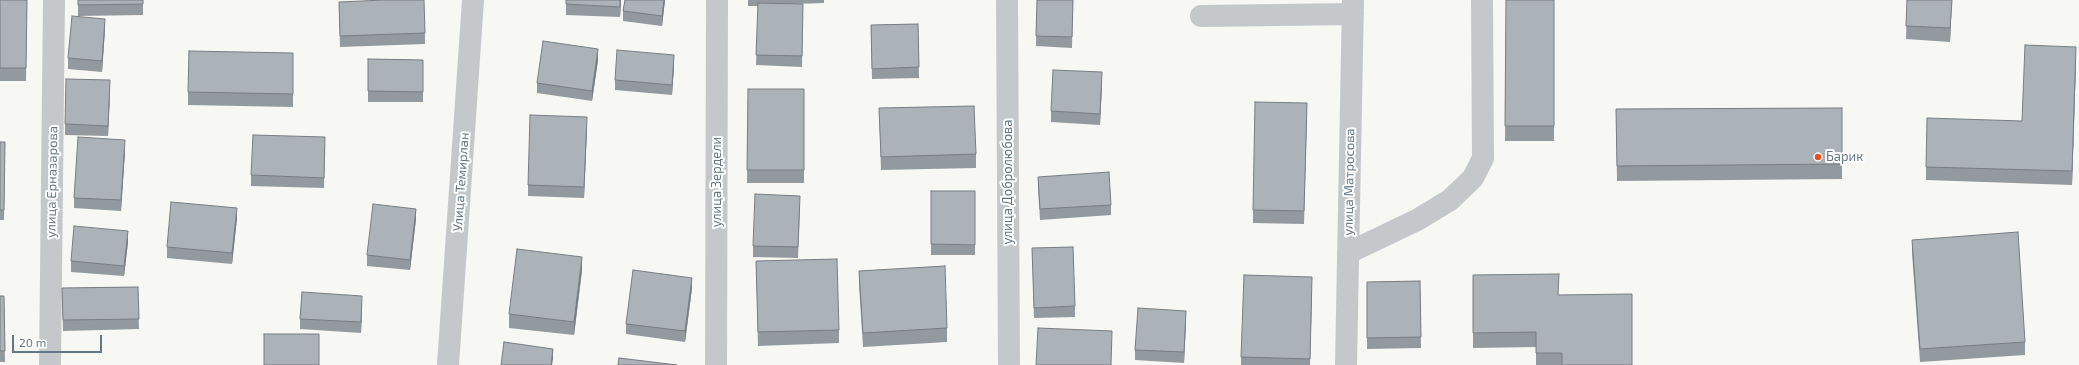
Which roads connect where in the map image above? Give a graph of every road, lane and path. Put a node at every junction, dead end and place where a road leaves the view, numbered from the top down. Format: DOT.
graph roads {
  1 [pos="54,0"];
  2 [pos="473,0"];
  3 [pos="717,0"];
  4 [pos="1007,0"];
  5 [pos="1482,0"];
  6 [pos="1353,7"];
  7 [pos="1201,16"];
  8 [pos="1348,253"];
  9 [pos="50,365"];
  10 [pos="448,365"];
  11 [pos="716,365"];
  12 [pos="1009,365"];
  13 [pos="1346,365"];
  1 -- 9 [label="street, улица Ерназарова"];
  2 -- 10 [label="street, Улица Темирлан"];
  3 -- 11 [label="street, улица Зердели"];
  4 -- 12 [label="street, улица Добролюбова"];
  5 -- 8 [label="street"];
  6 -- 7 [label="street"];
  6 -- 8 [label="street, улица Матросова"];
  8 -- 13 [label="street, улица Матросова"];
}
